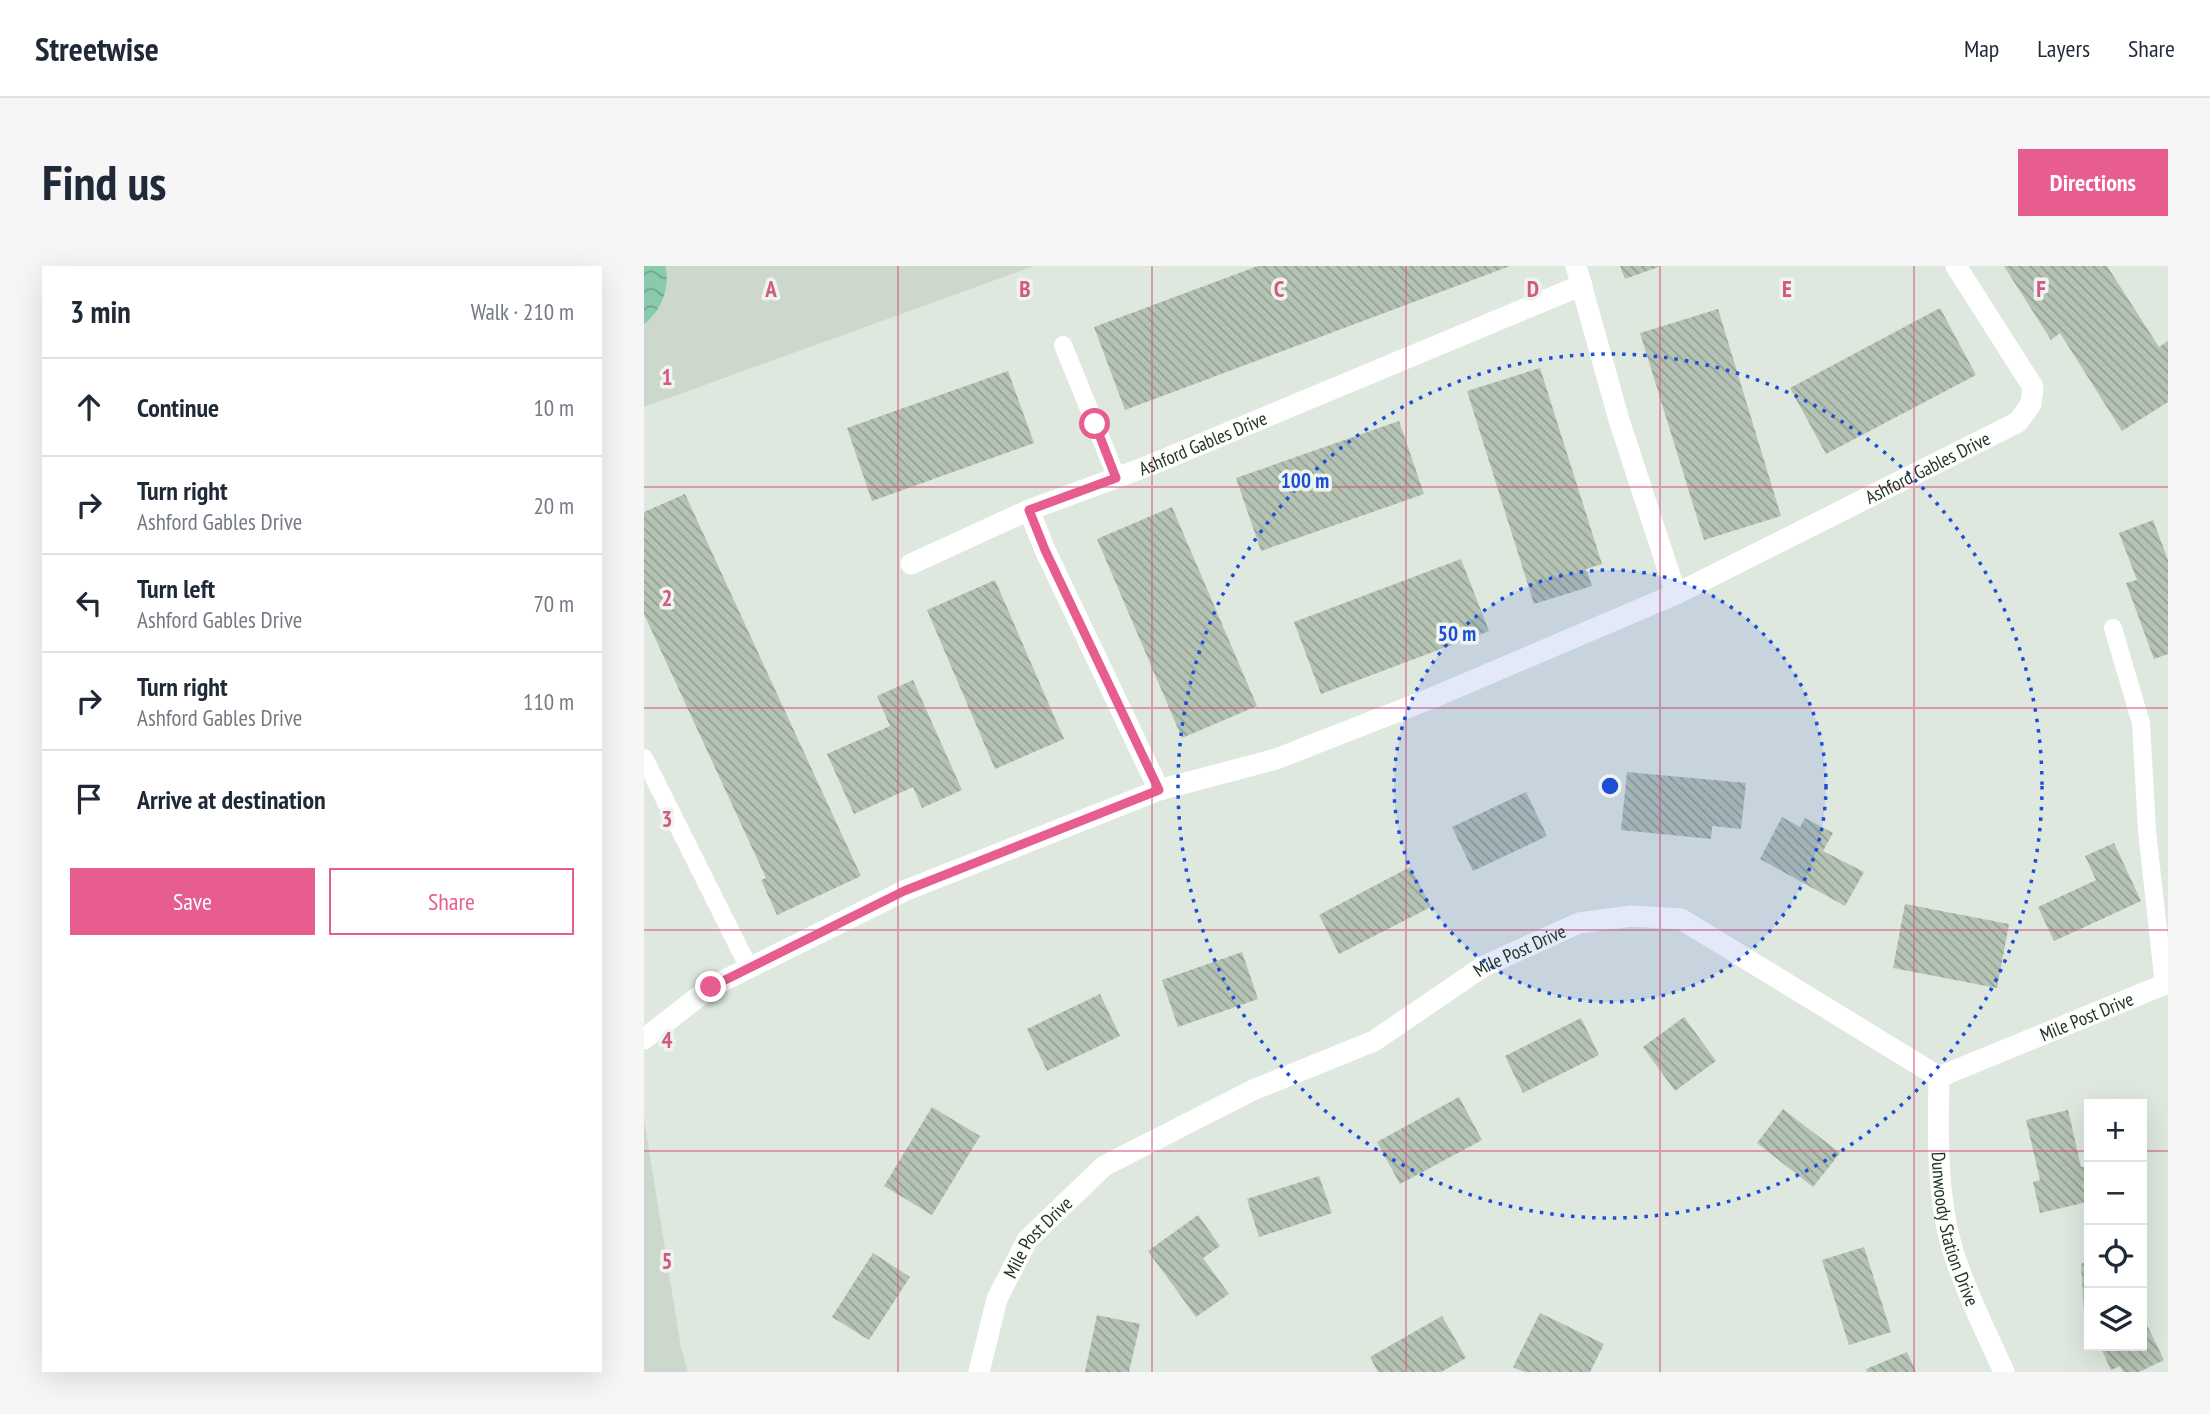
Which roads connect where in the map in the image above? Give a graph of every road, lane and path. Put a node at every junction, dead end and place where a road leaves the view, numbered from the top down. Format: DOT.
graph roads {
  1 [pos="1956,266"];
  2 [pos="1579,275"];
  3 [pos="1063,345"];
  4 [pos="1116,478"];
  5 [pos="1029,510"];
  6 [pos="911,564"];
  7 [pos="1676,594"];
  8 [pos="2113,628"];
  9 [pos="644,758"];
  10 [pos="1159,790"];
  11 [pos="748,968"];
  12 [pos="2166,984"];
  13 [pos="644,1039"];
  14 [pos="1938,1077"];
  15 [pos="979,1372"];
  16 [pos="2004,1372"];
  1 -- 7 [label="street, Ashford Gables Drive"];
  2 -- 4 [label="street, Ashford Gables Drive"];
  2 -- 7 [label="street, Ashford Gables Drive"];
  3 -- 4 [label="lane"];
  4 -- 5 [label="street, Ashford Gables Drive"];
  5 -- 6 [label="street, Ashford Gables Drive"];
  5 -- 10 [label="street"];
  7 -- 10 [label="street, Ashford Gables Drive"];
  8 -- 12 [label="lane"];
  9 -- 11 [label="lane"];
  10 -- 11 [label="street, Ashford Gables Drive"];
  11 -- 13 [label="street, Ashford Gables Drive"];
  12 -- 14 [label="street, Mile Post Drive"];
  14 -- 15 [label="street, Mile Post Drive"];
  14 -- 16 [label="street, Dunwoody Station Drive"];
}
